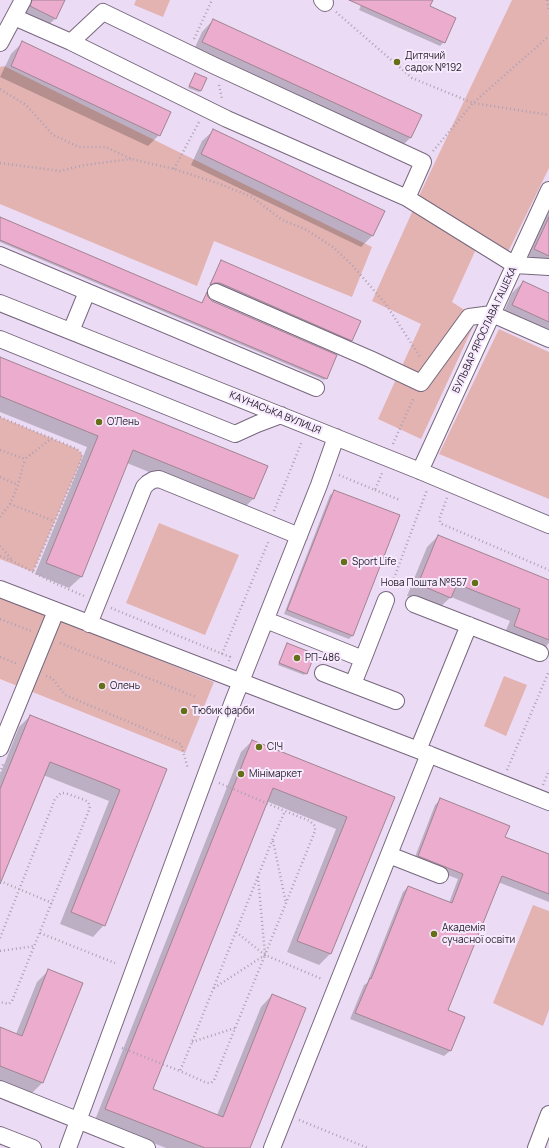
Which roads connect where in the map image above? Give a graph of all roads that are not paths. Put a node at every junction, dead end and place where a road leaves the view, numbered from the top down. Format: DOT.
graph roads {
  1 [pos="23,0"];
  2 [pos="14,17"];
  3 [pos="71,42"];
  4 [pos="0,43"];
  5 [pos="549,190"];
  6 [pos="407,198"];
  7 [pos="0,255"];
  8 [pos="515,265"];
  9 [pos="549,267"];
  10 [pos="87,292"];
  11 [pos="216,292"];
  12 [pos="0,303"];
  13 [pos="492,314"];
  14 [pos="71,331"];
  15 [pos="0,339"];
  16 [pos="549,339"];
  17 [pos="316,388"];
  18 [pos="281,415"];
  19 [pos="336,437"];
  20 [pos="420,471"];
  21 [pos="549,524"];
  22 [pos="299,536"];
  23 [pos="0,589"];
  24 [pos="386,600"];
  25 [pos="414,604"];
  26 [pos="56,611"];
  27 [pos="266,620"];
  28 [pos="89,624"];
  29 [pos="469,625"];
  30 [pos="540,653"];
  31 [pos="363,659"];
  32 [pos="323,673"];
  33 [pos="241,681"];
  34 [pos="353,684"];
  35 [pos="396,701"];
  36 [pos="0,748"];
  37 [pos="424,752"];
  38 [pos="545,797"];
  39 [pos="389,855"];
  40 [pos="440,875"];
  41 [pos="0,1089"];
  42 [pos="549,1114"];
  43 [pos="79,1120"];
  44 [pos="0,1135"];
  45 [pos="33,1148"];
  46 [pos="68,1148"];
  47 [pos="147,1148"];
  48 [pos="272,1148"];
  49 [pos="536,1148"];
  1 -- 2 [label="street"];
  2 -- 3 [label="street"];
  2 -- 4 [label="street"];
  3 -- 6 [label="street"];
  3 -- 6 [label="street"];
  5 -- 8 [label="street, БУЛЬВАР ЯРОСЛАВА ГАШЕКА"];
  6 -- 8 [label="street"];
  7 -- 10 [label="street"];
  8 -- 9 [label="street"];
  8 -- 13 [label="street, БУЛЬВАР ЯРОСЛАВА ГАШЕКА"];
  10 -- 14 [label="street"];
  10 -- 17 [label="street"];
  11 -- 13 [label="street"];
  12 -- 14 [label="street, КАУНАСЬКА ВУЛИЦЯ"];
  13 -- 16 [label="street"];
  13 -- 20 [label="street, БУЛЬВАР ЯРОСЛАВА ГАШЕКА"];
  14 -- 18 [label="street, КАУНАСЬКА ВУЛИЦЯ"];
  15 -- 18 [label="street"];
  18 -- 19 [label="street, КАУНАСЬКА ВУЛИЦЯ"];
  19 -- 20 [label="street, КАУНАСЬКА ВУЛИЦЯ"];
  19 -- 22 [label="street"];
  20 -- 21 [label="street, КАУНАСЬКА ВУЛИЦЯ"];
  22 -- 27 [label="street"];
  22 -- 28 [label="street"];
  23 -- 26 [label="street"];
  24 -- 31 [label="street"];
  25 -- 29 [label="street"];
  26 -- 28 [label="street"];
  26 -- 36 [label="street"];
  27 -- 31 [label="street"];
  27 -- 33 [label="street"];
  28 -- 33 [label="street"];
  29 -- 30 [label="street"];
  29 -- 37 [label="street"];
  31 -- 34 [label="street"];
  32 -- 34 [label="street"];
  33 -- 37 [label="street"];
  33 -- 43 [label="street"];
  34 -- 35 [label="street"];
  37 -- 38 [label="street"];
  37 -- 39 [label="street"];
  39 -- 40 [label="street"];
  39 -- 48 [label="street"];
  41 -- 43 [label="street"];
  42 -- 49 [label="street"];
  43 -- 46 [label="street"];
  43 -- 47 [label="street"];
  44 -- 45 [label="street"];
}
